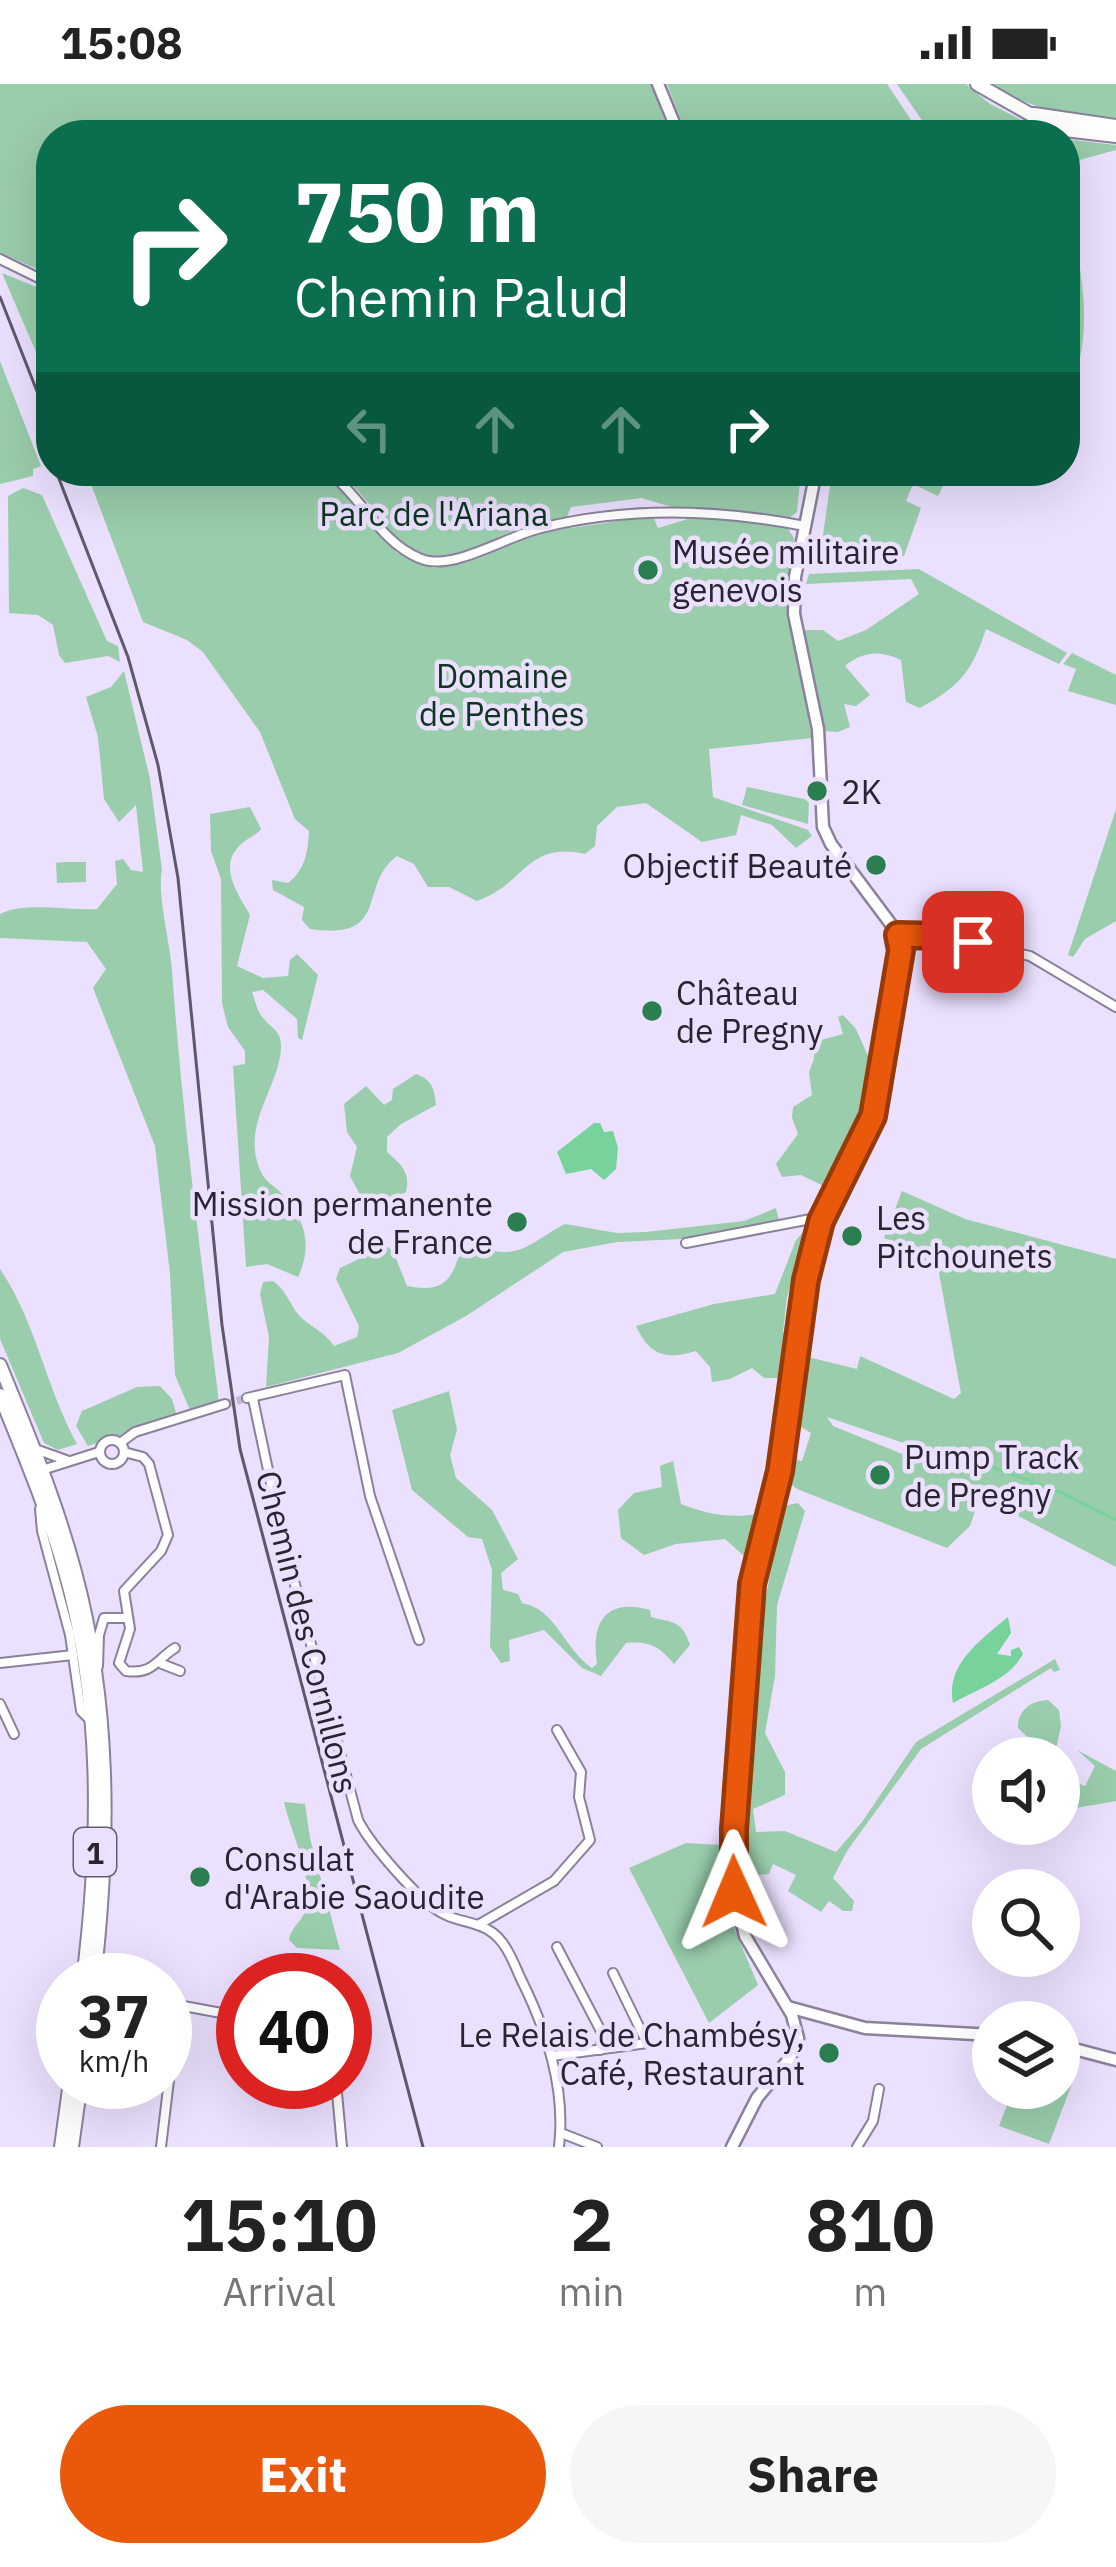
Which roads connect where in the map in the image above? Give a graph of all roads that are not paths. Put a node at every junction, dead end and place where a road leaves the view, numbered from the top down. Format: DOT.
graph roads {
  1 [pos="658,84"];
  2 [pos="977,84"];
  3 [pos="1027,113"];
  4 [pos="673,120"];
  5 [pos="1040,120"];
  6 [pos="1072,120"];
  7 [pos="1080,121"];
  8 [pos="1116,127"];
  9 [pos="1080,132"];
  10 [pos="1116,136"];
  11 [pos="0,260"];
  12 [pos="36,277"];
  13 [pos="343,486"];
  14 [pos="813,486"];
  15 [pos="806,526"];
  16 [pos="898,935"];
  17 [pos="1116,1007"];
  18 [pos="821,1221"];
  19 [pos="686,1243"];
  20 [pos="0,1365"];
  21 [pos="0,1395"];
  22 [pos="225,1404"];
  23 [pos="33,1447"];
  24 [pos="122,1447"];
  25 [pos="99,1452"];
  26 [pos="68,1460"];
  27 [pos="37,1472"];
  28 [pos="43,1502"];
  29 [pos="126,1618"];
  30 [pos="419,1640"];
  31 [pos="175,1648"];
  32 [pos="73,1655"];
  33 [pos="0,1663"];
  34 [pos="161,1664"];
  35 [pos="180,1671"];
  36 [pos="98,1686"];
  37 [pos="0,1704"];
  38 [pos="92,1723"];
  39 [pos="557,1730"];
  40 [pos="14,1734"];
  41 [pos="478,1925"];
  42 [pos="557,1947"];
  43 [pos="86,1953"];
  44 [pos="96,1953"];
  45 [pos="613,1973"];
  46 [pos="788,2008"];
  47 [pos="216,2012"];
  48 [pos="972,2034"];
  49 [pos="600,2050"];
  50 [pos="1080,2051"];
  51 [pos="552,2056"];
  52 [pos="1116,2060"];
  53 [pos="879,2090"];
  54 [pos="71,2109"];
  55 [pos="71,2109"];
  56 [pos="72,2109"];
  57 [pos="72,2109"];
  58 [pos="338,2109"];
  59 [pos="560,2133"];
  60 [pos="52,2147"];
  61 [pos="61,2147"];
  62 [pos="72,2147"];
  63 [pos="82,2147"];
  64 [pos="160,2147"];
  65 [pos="342,2147"];
  66 [pos="559,2147"];
  67 [pos="597,2147"];
  68 [pos="733,2147"];
  69 [pos="857,2147"];
  1 -- 4 [label="street"];
  2 -- 3 [label="main road"];
  3 -- 5 [label="main road"];
  3 -- 6 [label="main road"];
  7 -- 8 [label="main road"];
  9 -- 10 [label="main road"];
  11 -- 12 [label="street"];
  13 -- 15 [label="street"];
  14 -- 15 [label="street"];
  15 -- 16 [label="street"];
  16 -- 17 [label="street"];
  16 -- 18 [label="street"];
  18 -- 19 [label="street"];
  18 -- 46 [label="street"];
  20 -- 23 [label="main road, 1"];
  21 -- 27 [label="main road, 1"];
  22 -- 24 [label="street"];
  23 -- 26 [label="street"];
  23 -- 27 [label="main road, 1"];
  24 -- 25 [label="street"];
  24 -- 25 [label="street"];
  24 -- 29 [label="street"];
  25 -- 26 [label="street"];
  26 -- 27 [label="street"];
  27 -- 28 [label="main road, 1"];
  27 -- 36 [label="main road, 1"];
  28 -- 32 [label="street"];
  28 -- 38 [label="main road, 1"];
  29 -- 34 [label="street"];
  29 -- 36 [label="street"];
  30 -- 41 [label="street, Chemin des Cornillons"];
  31 -- 34 [label="street"];
  32 -- 33 [label="street"];
  32 -- 38 [label="street"];
  34 -- 35 [label="street"];
  36 -- 44 [label="main road, 1"];
  37 -- 40 [label="street"];
  38 -- 43 [label="main road, 1"];
  39 -- 41 [label="street"];
  41 -- 51 [label="street, Chemin des Cornillons"];
  42 -- 49 [label="street"];
  45 -- 49 [label="street"];
  46 -- 48 [label="street"];
  46 -- 68 [label="street"];
  47 -- 64 [label="street"];
  49 -- 51 [label="street"];
  50 -- 52 [label="street"];
  51 -- 59 [label="street, Chemin des Cornillons"];
  53 -- 69 [label="street"];
  54 -- 60 [label="main road"];
  55 -- 61 [label="main road"];
  56 -- 62 [label="main road"];
  57 -- 63 [label="main road"];
  58 -- 65 [label="street"];
  59 -- 66 [label="street, Chemin des Cornillons"];
  59 -- 67 [label="street"];
}
